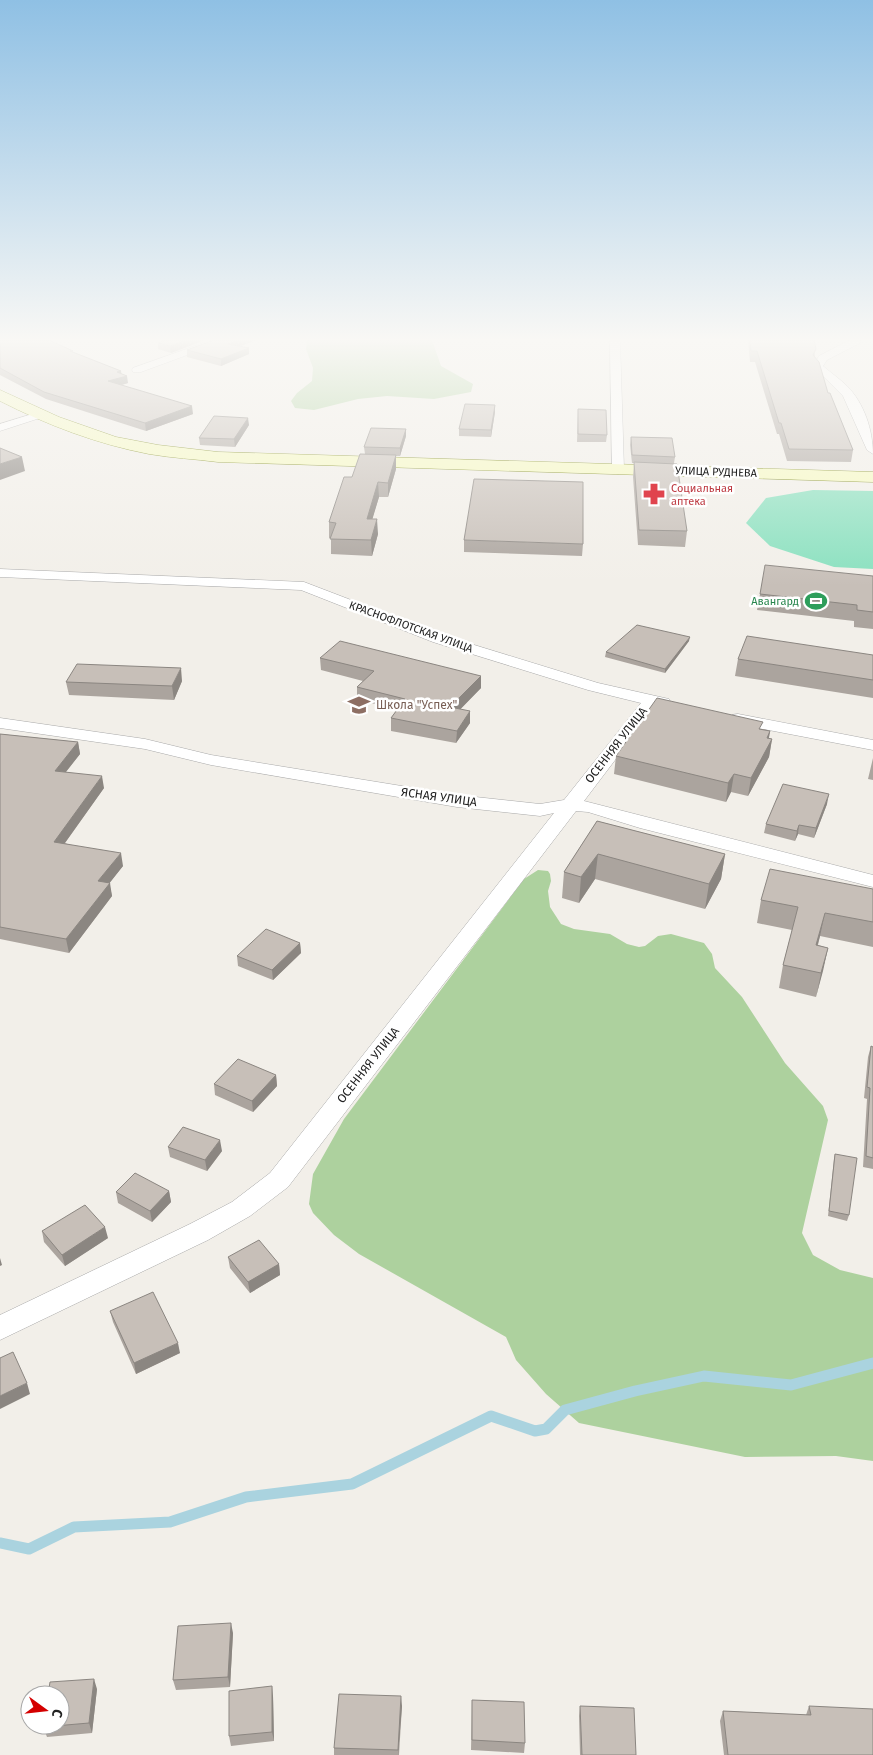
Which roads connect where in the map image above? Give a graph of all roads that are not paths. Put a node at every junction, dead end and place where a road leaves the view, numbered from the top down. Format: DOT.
graph roads {
  1 [pos="18,422"];
  2 [pos="60,422"];
  3 [pos="617,422"];
  4 [pos="861,422"];
  5 [pos="0,428"];
  6 [pos="873,450"];
  7 [pos="618,470"];
  8 [pos="873,477"];
  9 [pos="0,573"];
  10 [pos="652,700"];
  11 [pos="682,707"];
  12 [pos="720,715"];
  13 [pos="0,723"];
  14 [pos="873,745"];
  15 [pos="569,805"];
  16 [pos="873,881"];
  17 [pos="0,1328"];
  1 -- 5 [label="street"];
  2 -- 7 [label="main road, УЛИЦА РУДНЕВА"];
  3 -- 7 [label="street"];
  4 -- 6 [label="street"];
  7 -- 8 [label="main road, УЛИЦА РУДНЕВА"];
  9 -- 10 [label="street, КРАСНОФЛОТСКАЯ УЛИЦА"];
  10 -- 11 [label="street, КРАСНОФЛОТСКАЯ УЛИЦА"];
  10 -- 15 [label="street, ОСЕННЯЯ УЛИЦА"];
  12 -- 14 [label="street"];
  13 -- 15 [label="street, ЯСНАЯ УЛИЦА"];
  15 -- 16 [label="street, ЯСНАЯ УЛИЦА"];
  15 -- 17 [label="street, ОСЕННЯЯ УЛИЦА"];
}
